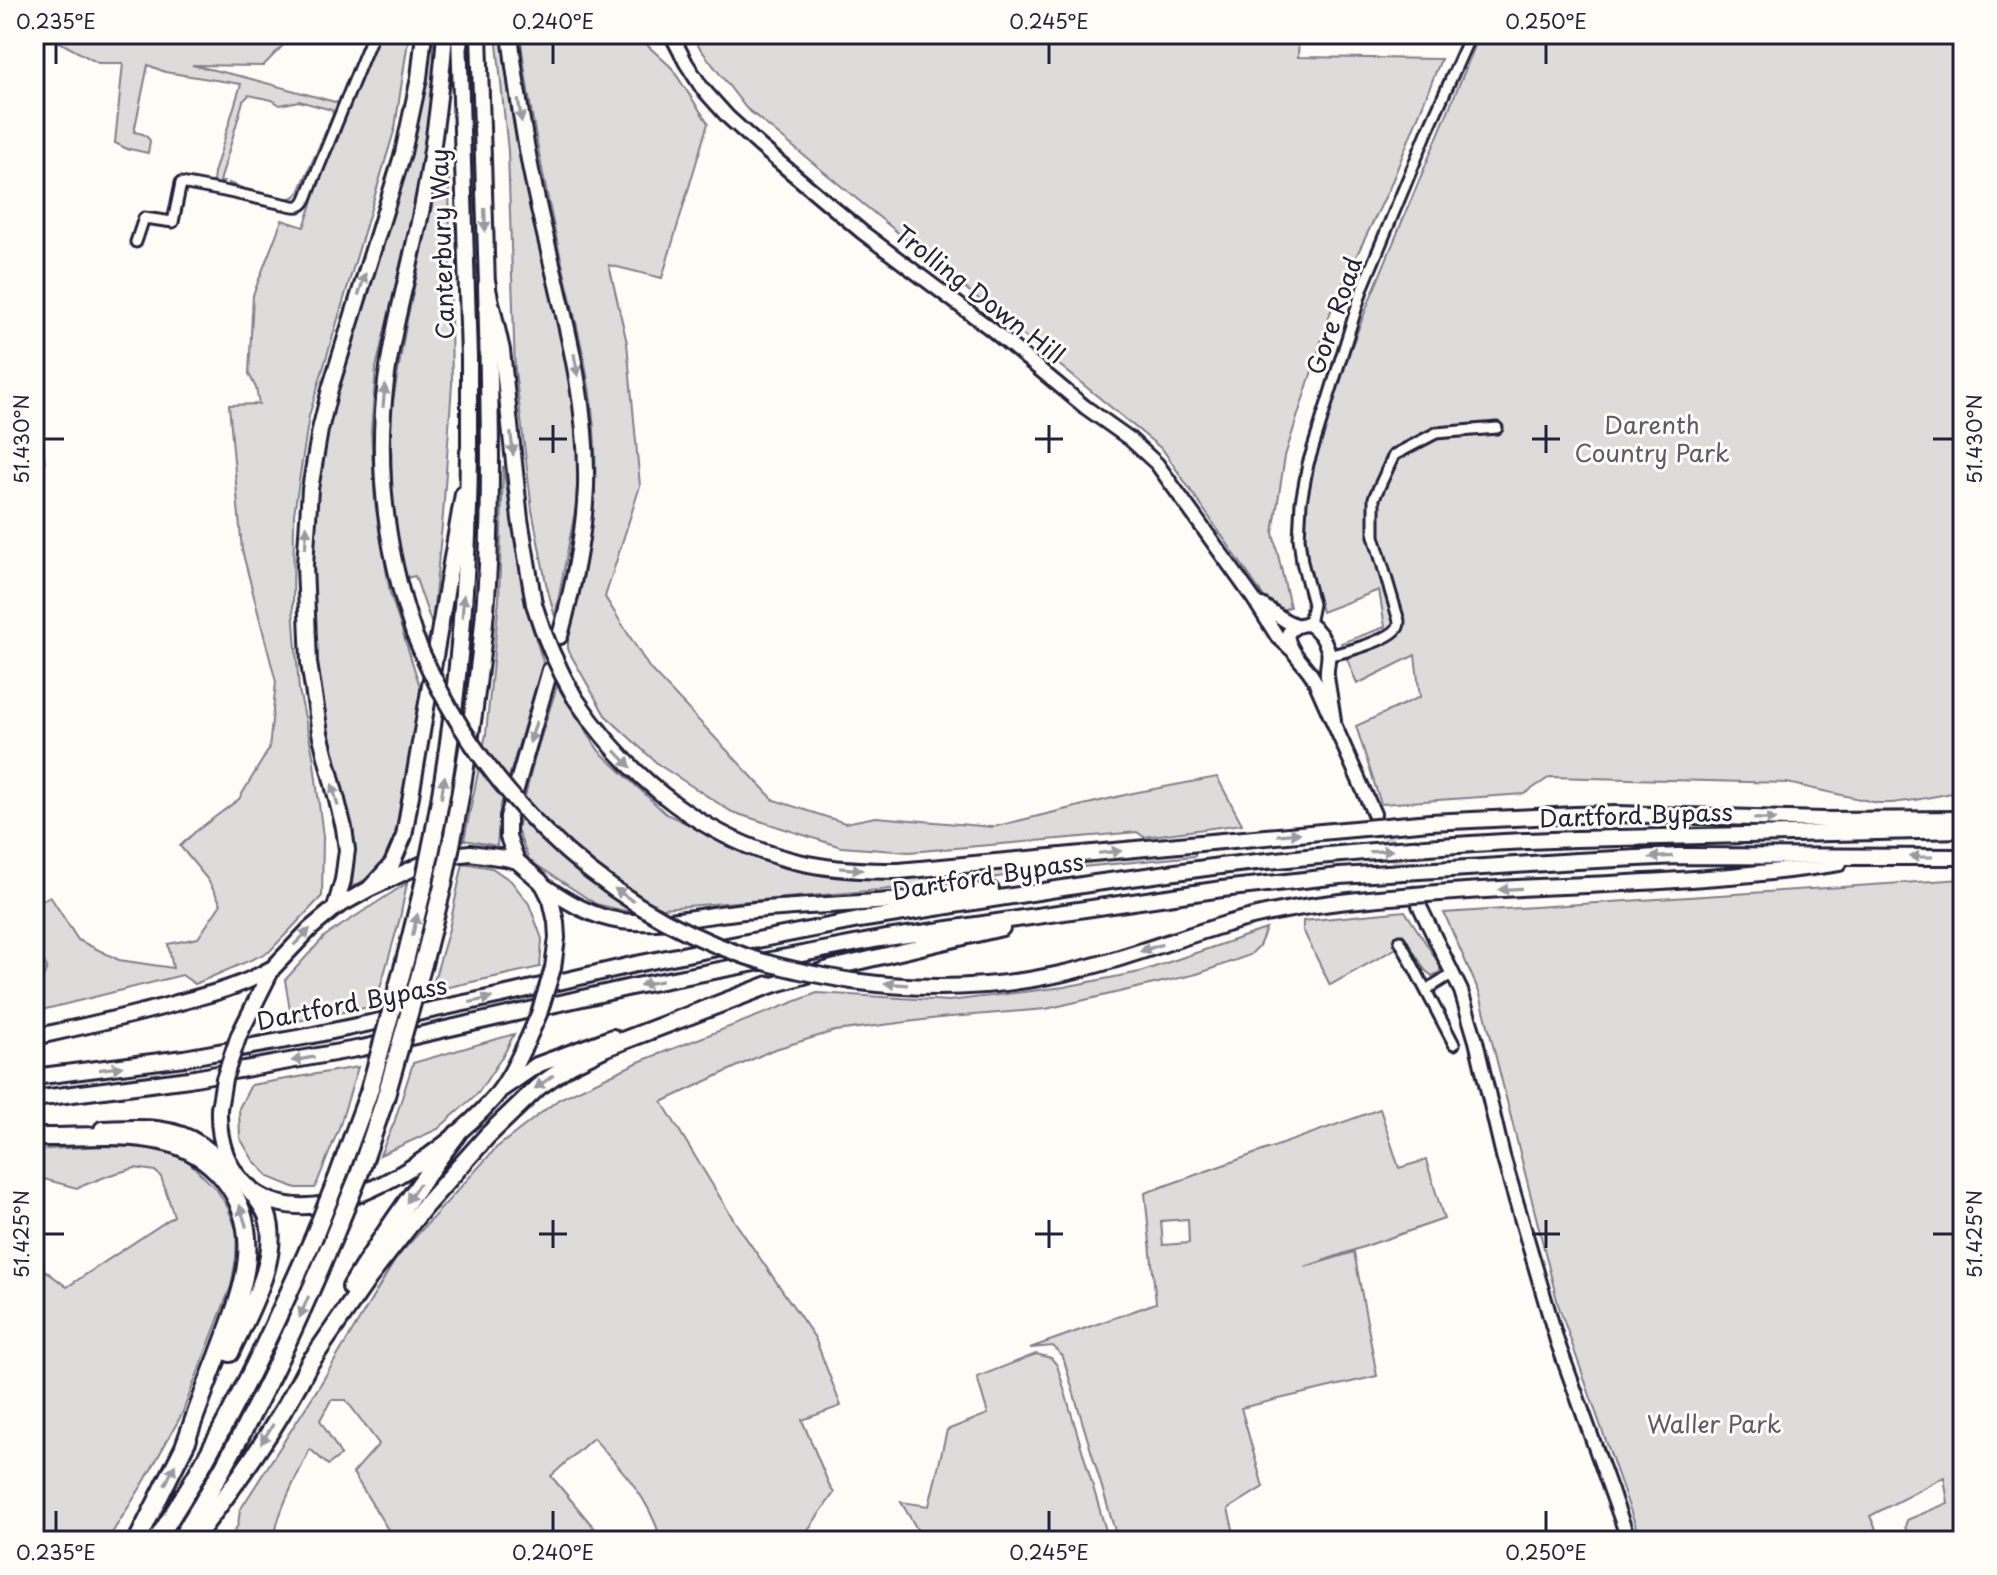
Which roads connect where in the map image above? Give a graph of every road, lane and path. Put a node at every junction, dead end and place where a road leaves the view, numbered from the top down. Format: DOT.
graph roads {
  1 [pos="373,34"];
  2 [pos="424,34"];
  3 [pos="445,34"];
  4 [pos="459,34"];
  5 [pos="479,34"];
  6 [pos="510,34"];
  7 [pos="671,34"];
  8 [pos="1471,34"];
  9 [pos="136,242"];
  10 [pos="487,285"];
  11 [pos="1497,428"];
  12 [pos="469,452"];
  13 [pos="1253,598"];
  14 [pos="1303,625"];
  15 [pos="560,636"];
  16 [pos="1291,649"];
  17 [pos="1328,659"];
  18 [pos="550,670"];
  19 [pos="1309,670"];
  20 [pos="1334,721"];
  21 [pos="1374,814"];
  22 [pos="1963,819"];
  23 [pos="1963,830"];
  24 [pos="1879,857"];
  25 [pos="1963,857"];
  26 [pos="517,861"];
  27 [pos="1095,883"];
  28 [pos="544,886"];
  29 [pos="369,889"];
  30 [pos="1419,905"];
  31 [pos="1096,906"];
  32 [pos="335,908"];
  33 [pos="1400,941"];
  34 [pos="272,969"];
  35 [pos="1453,973"];
  36 [pos="769,985"];
  37 [pos="1426,990"];
  38 [pos="34,1037"];
  39 [pos="1454,1044"];
  40 [pos="34,1077"];
  41 [pos="502,1089"];
  42 [pos="34,1099"];
  43 [pos="457,1134"];
  44 [pos="34,1135"];
  45 [pos="236,1174"];
  46 [pos="249,1188"];
  47 [pos="307,1367"];
  48 [pos="184,1447"];
  49 [pos="137,1541"];
  50 [pos="156,1541"];
  51 [pos="179,1541"];
  52 [pos="192,1541"];
  53 [pos="1629,1541"];
  1 -- 9 [label="street"];
  32 -- 2 [label="highway, one-way"];
  24 -- 3 [label="highway, one-way, bridge"];
  4 -- 12 [label="highway, Canterbury Way"];
  5 -- 10 [label="highway, Canterbury Way, one-way"];
  6 -- 15 [label="highway, one-way"];
  7 -- 13 [label="main road, Trolling Down Hill"];
  8 -- 14 [label="street, Gore Road"];
  10 -- 22 [label="highway, Canterbury Way, one-way, bridge"];
  10 -- 51 [label="highway, one-way, bridge"];
  11 -- 17 [label="street"];
  12 -- 29 [label="highway, Canterbury Way"];
  50 -- 12 [label="highway, one-way, bridge"];
  13 -- 14 [label="main road, Trolling Down Hill"];
  13 -- 16 [label="main road, Trolling Down Hill"];
  14 -- 16 [label="main road"];
  14 -- 17 [label="main road"];
  16 -- 19 [label="main road"];
  17 -- 19 [label="main road"];
  17 -- 20 [label="main road"];
  18 -- 26 [label="highway, one-way"];
  19 -- 20 [label="main road"];
  20 -- 21 [label="main road"];
  27 -- 23 [label="highway, Dartford Bypass, one-way, bridge"];
  25 -- 24 [label="highway, Dartford Bypass, one-way"];
  24 -- 31 [label="highway, Dartford Bypass, one-way, bridge"];
  26 -- 28 [label="highway"];
  26 -- 29 [label="highway"];
  27 -- 28 [label="highway"];
  40 -- 27 [label="highway, Dartford Bypass, one-way"];
  28 -- 41 [label="highway, bridge"];
  29 -- 32 [label="highway"];
  30 -- 35 [label="main road"];
  31 -- 36 [label="highway"];
  31 -- 42 [label="highway, Dartford Bypass, one-way"];
  34 -- 32 [label="highway, one-way"];
  33 -- 37 [label="street"];
  34 -- 38 [label="highway"];
  34 -- 45 [label="highway, bridge"];
  35 -- 37 [label="street"];
  35 -- 53 [label="main road"];
  36 -- 41 [label="highway"];
  36 -- 47 [label="highway, one-way"];
  37 -- 39 [label="street"];
  41 -- 43 [label="highway"];
  43 -- 46 [label="highway"];
  43 -- 47 [label="highway, one-way"];
  44 -- 45 [label="highway"];
  48 -- 44 [label="highway, one-way"];
  45 -- 46 [label="highway"];
  46 -- 48 [label="highway"];
  47 -- 52 [label="highway, one-way"];
  49 -- 48 [label="highway, one-way"];
}
